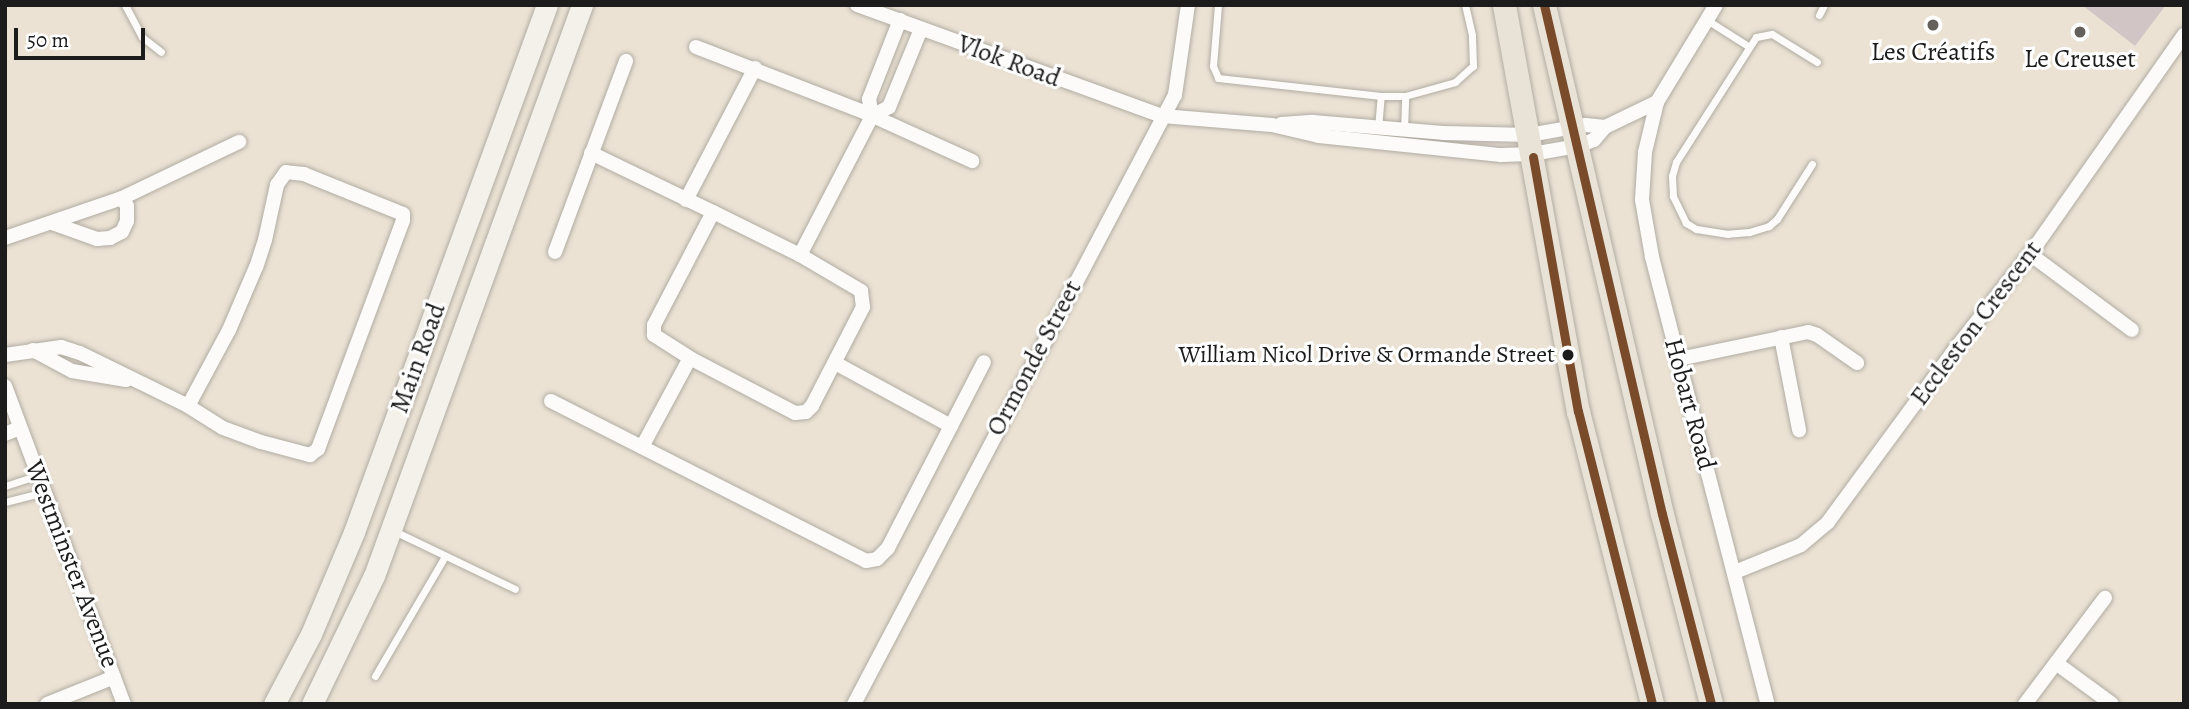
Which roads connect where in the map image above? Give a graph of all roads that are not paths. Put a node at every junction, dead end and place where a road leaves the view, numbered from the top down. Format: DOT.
graph roads {
  1 [pos="125,5"];
  2 [pos="547,5"];
  3 [pos="582,5"];
  4 [pos="858,5"];
  5 [pos="1188,5"];
  6 [pos="1218,5"];
  7 [pos="1465,5"];
  8 [pos="1504,5"];
  9 [pos="1544,5"];
  10 [pos="1716,5"];
  11 [pos="1824,5"];
  12 [pos="1819,15"];
  13 [pos="900,20"];
  14 [pos="1707,20"];
  15 [pos="921,29"];
  16 [pos="2184,35"];
  17 [pos="1748,46"];
  18 [pos="696,47"];
  19 [pos="161,52"];
  20 [pos="626,61"];
  21 [pos="1817,62"];
  22 [pos="755,68"];
  23 [pos="1381,96"];
  24 [pos="1405,96"];
  25 [pos="1657,102"];
  26 [pos="872,116"];
  27 [pos="1162,116"];
  28 [pos="1272,125"];
  29 [pos="1378,127"];
  30 [pos="1404,129"];
  31 [pos="1575,136"];
  32 [pos="239,142"];
  33 [pos="1377,142"];
  34 [pos="1530,144"];
  35 [pos="1403,145"];
  36 [pos="591,153"];
  37 [pos="971,161"];
  38 [pos="1812,164"];
  39 [pos="122,198"];
  40 [pos="686,200"];
  41 [pos="713,212"];
  42 [pos="52,222"];
  43 [pos="5,238"];
  44 [pos="555,252"];
  45 [pos="2030,254"];
  46 [pos="800,255"];
  47 [pos="2132,330"];
  48 [pos="1781,337"];
  49 [pos="5,355"];
  50 [pos="690,358"];
  51 [pos="1679,359"];
  52 [pos="984,362"];
  53 [pos="835,363"];
  54 [pos="1857,363"];
  55 [pos="5,386"];
  56 [pos="551,401"];
  57 [pos="188,406"];
  58 [pos="951,426"];
  59 [pos="20,428"];
  60 [pos="1799,430"];
  61 [pos="5,434"];
  62 [pos="642,447"];
  63 [pos="38,475"];
  64 [pos="5,486"];
  65 [pos="44,492"];
  66 [pos="5,502"];
  67 [pos="390,529"];
  68 [pos="445,556"];
  69 [pos="1735,572"];
  70 [pos="515,589"];
  71 [pos="2105,598"];
  72 [pos="2056,663"];
  73 [pos="375,676"];
  74 [pos="114,677"];
  75 [pos="2024,703"];
  76 [pos="47,704"];
  77 [pos="124,704"];
  78 [pos="274,704"];
  79 [pos="312,704"];
  80 [pos="854,704"];
  81 [pos="1652,704"];
  82 [pos="1711,704"];
  83 [pos="1768,704"];
  84 [pos="2112,704"];
  1 -- 19 [label="lane"];
  2 -- 78 [label="main road, Main Road"];
  3 -- 67 [label="main road, Main Road"];
  4 -- 13 [label="street, Vlok Road"];
  5 -- 27 [label="street, Ormonde Street"];
  6 -- 23 [label="lane"];
  7 -- 24 [label="lane"];
  8 -- 34 [label="main road"];
  9 -- 31 [label="main road"];
  10 -- 14 [label="street, Hobart Road"];
  11 -- 12 [label="lane"];
  13 -- 15 [label="street, Vlok Road"];
  13 -- 26 [label="street"];
  14 -- 17 [label="lane"];
  14 -- 25 [label="street, Hobart Road"];
  15 -- 26 [label="street"];
  15 -- 27 [label="street, Vlok Road"];
  16 -- 45 [label="street, Eccleston Crescent"];
  17 -- 21 [label="lane"];
  17 -- 38 [label="lane"];
  18 -- 22 [label="street"];
  20 -- 36 [label="street"];
  22 -- 26 [label="street"];
  22 -- 40 [label="street"];
  23 -- 24 [label="lane"];
  23 -- 29 [label="lane"];
  24 -- 30 [label="lane"];
  25 -- 31 [label="street"];
  25 -- 51 [label="street, Hobart Road"];
  26 -- 37 [label="street"];
  26 -- 46 [label="street"];
  27 -- 28 [label="street, Vlok Road"];
  27 -- 80 [label="street, Ormonde Street"];
  28 -- 29 [label="street"];
  28 -- 33 [label="street"];
  29 -- 30 [label="street"];
  29 -- 33 [label="lane"];
  30 -- 34 [label="street"];
  30 -- 35 [label="lane"];
  31 -- 34 [label="street"];
  31 -- 82 [label="main road"];
  32 -- 39 [label="street"];
  33 -- 35 [label="street"];
  34 -- 35 [label="street"];
  34 -- 81 [label="main road"];
  36 -- 40 [label="street"];
  36 -- 44 [label="street"];
  39 -- 42 [label="street"];
  39 -- 42 [label="street"];
  40 -- 41 [label="street"];
  41 -- 46 [label="street"];
  41 -- 50 [label="street"];
  42 -- 43 [label="street"];
  45 -- 47 [label="street"];
  45 -- 69 [label="street, Eccleston Crescent"];
  46 -- 53 [label="street"];
  48 -- 51 [label="street"];
  48 -- 54 [label="street"];
  48 -- 60 [label="street"];
  49 -- 57 [label="street"];
  50 -- 53 [label="street"];
  50 -- 62 [label="street"];
  51 -- 69 [label="street, Hobart Road"];
  52 -- 58 [label="street"];
  53 -- 58 [label="street"];
  55 -- 59 [label="street, Westminster Avenue"];
  56 -- 62 [label="street"];
  57 -- 57 [label="street"];
  58 -- 62 [label="street"];
  59 -- 61 [label="street"];
  59 -- 63 [label="street, Westminster Avenue"];
  63 -- 64 [label="lane"];
  63 -- 65 [label="street, Westminster Avenue"];
  65 -- 66 [label="lane"];
  65 -- 74 [label="street, Westminster Avenue"];
  67 -- 68 [label="lane"];
  67 -- 79 [label="main road, Main Road"];
  68 -- 70 [label="lane"];
  68 -- 73 [label="lane"];
  69 -- 83 [label="street, Hobart Road"];
  71 -- 72 [label="street"];
  72 -- 75 [label="street"];
  72 -- 84 [label="street"];
  74 -- 76 [label="street"];
  74 -- 77 [label="street, Westminster Avenue"];
}
